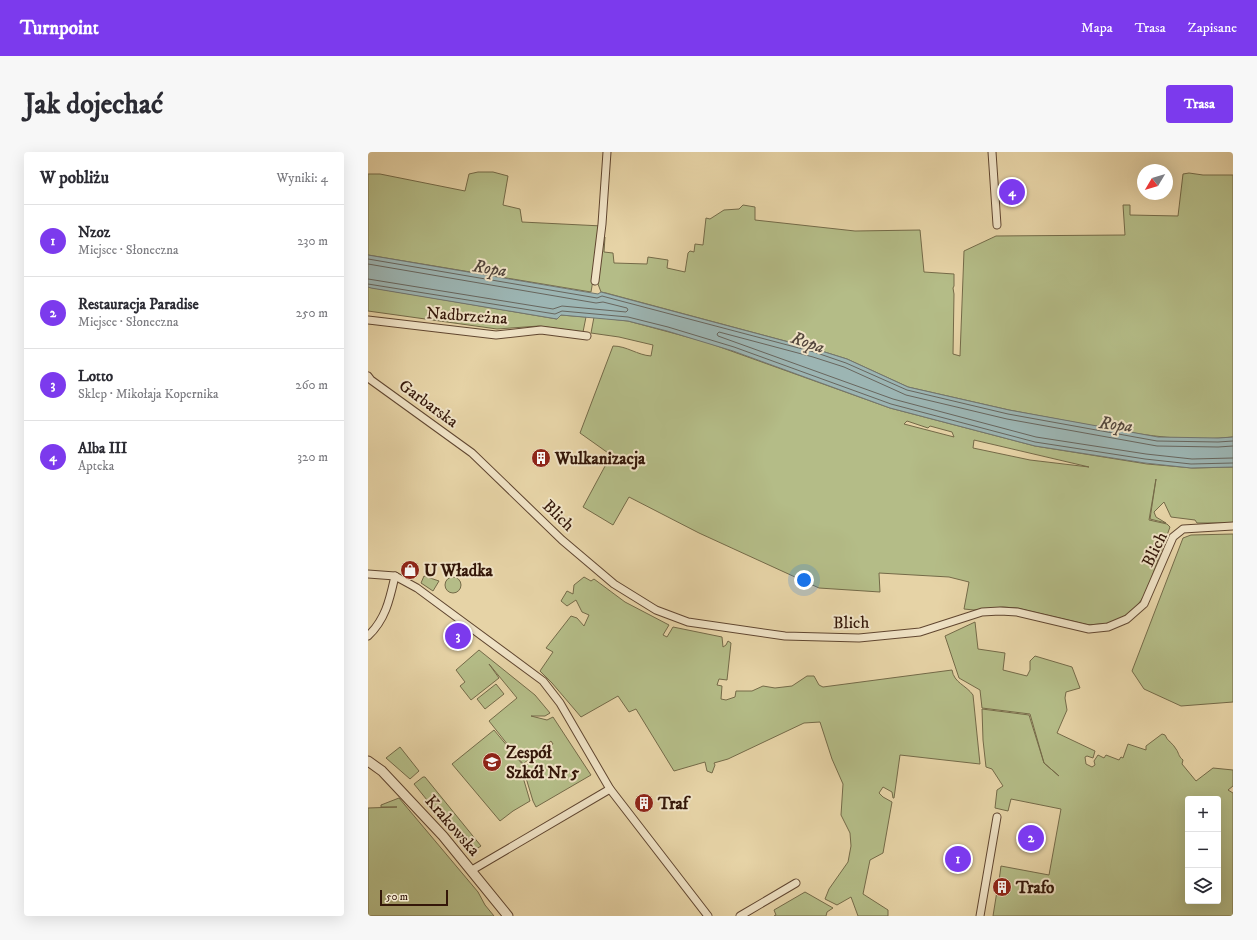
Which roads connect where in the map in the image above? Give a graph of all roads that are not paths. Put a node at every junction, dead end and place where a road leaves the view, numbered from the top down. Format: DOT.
graph roads {
  1 [pos="607,152"];
  2 [pos="992,152"];
  3 [pos="997,225"];
  4 [pos="595,281"];
  5 [pos="368,320"];
  6 [pos="587,336"];
  7 [pos="369,379"];
  8 [pos="472,453"];
  9 [pos="1233,526"];
  10 [pos="368,574"];
  11 [pos="395,576"];
  12 [pos="368,636"];
  13 [pos="368,761"];
  14 [pos="610,789"];
  15 [pos="997,817"];
  16 [pos="472,870"];
  17 [pos="796,883"];
  18 [pos="508,916"];
  19 [pos="708,916"];
  20 [pos="740,916"];
  21 [pos="980,916"];
  1 -- 4 [label="street"];
  2 -- 3 [label="street"];
  5 -- 6 [label="street, Nadbrzeżna"];
  7 -- 8 [label="street, Garbarska"];
  8 -- 9 [label="street, Blich"];
  10 -- 11 [label="street"];
  11 -- 12 [label="street"];
  11 -- 14 [label="street"];
  13 -- 16 [label="street, Krakowska"];
  14 -- 16 [label="street"];
  14 -- 19 [label="street"];
  15 -- 21 [label="street"];
  16 -- 18 [label="street, Krakowska"];
  17 -- 20 [label="street"];
}
